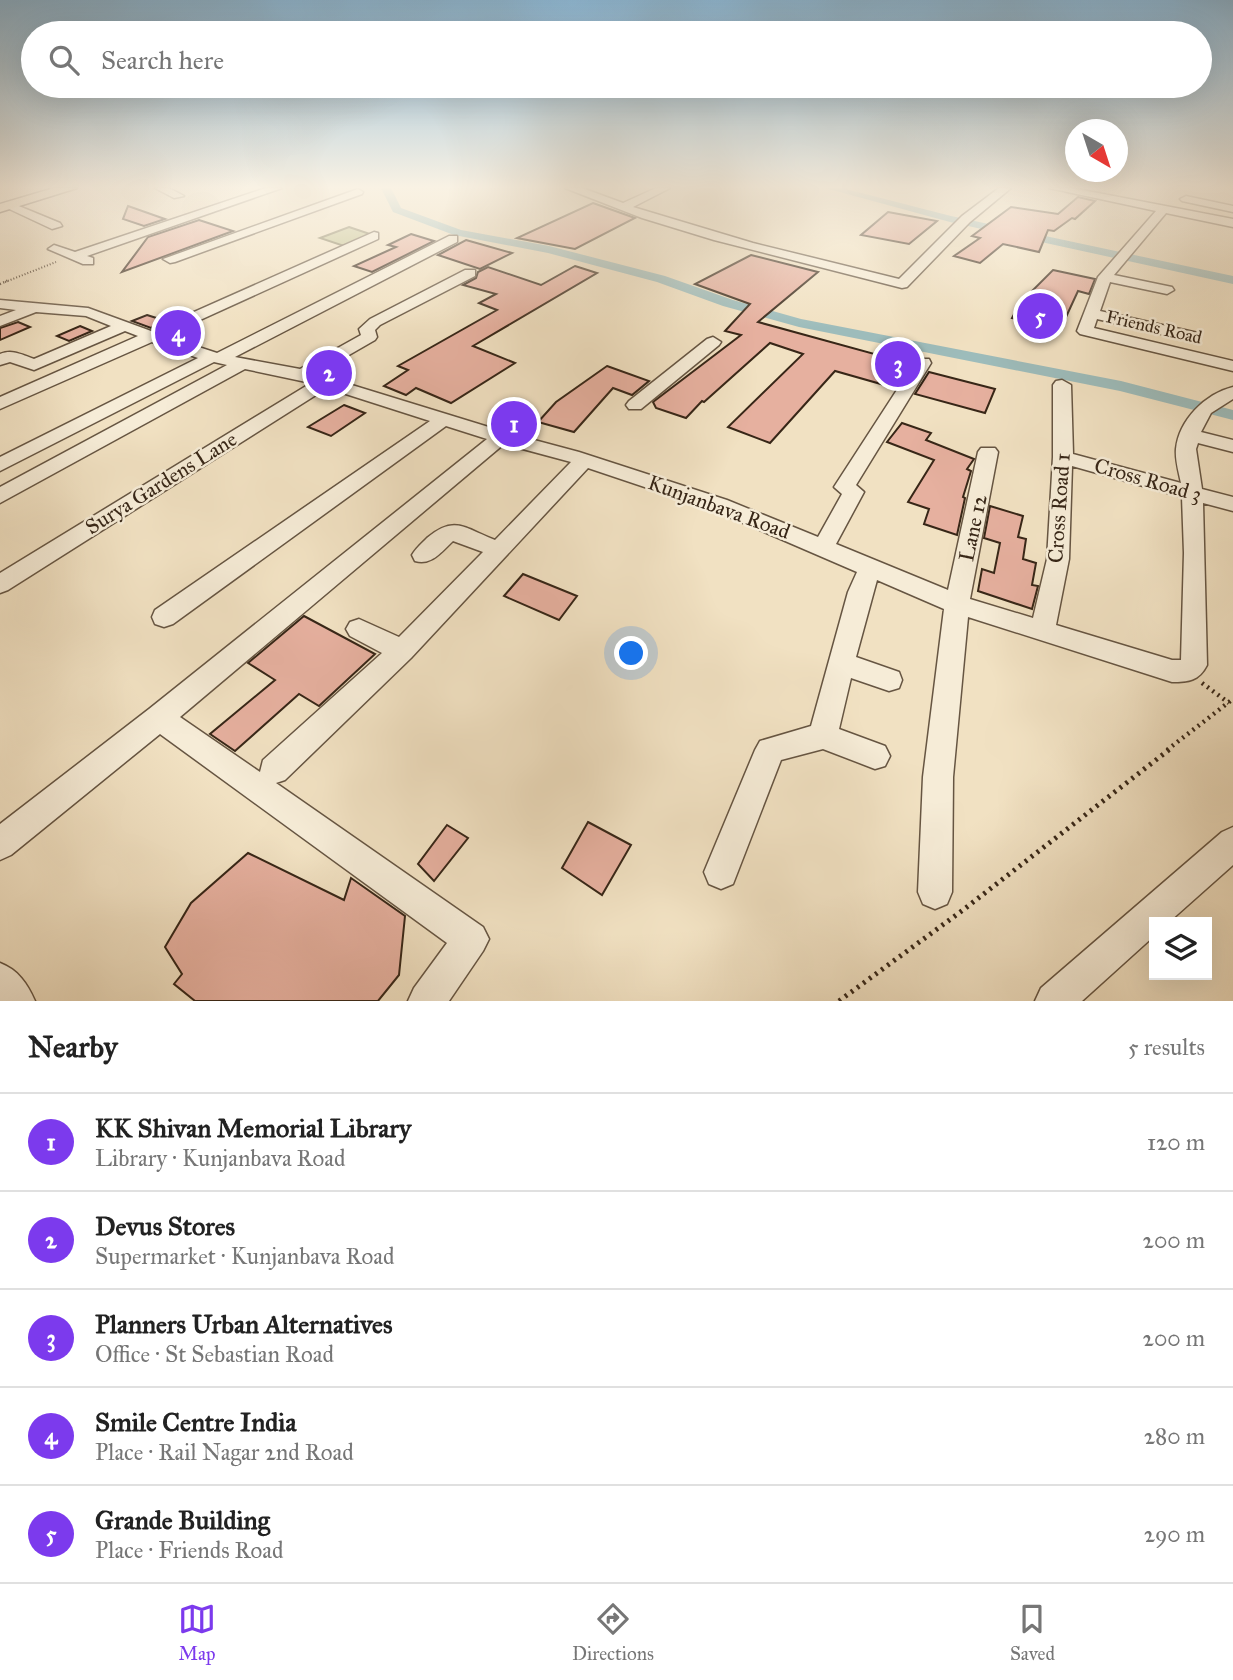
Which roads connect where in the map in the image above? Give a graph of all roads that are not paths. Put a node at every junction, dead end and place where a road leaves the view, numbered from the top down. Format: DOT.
graph roads {
  1 [pos="138,235"];
  2 [pos="236,235"];
  3 [pos="707,235"];
  4 [pos="951,235"];
  5 [pos="1140,235"];
  6 [pos="374,236"];
  7 [pos="453,239"];
  8 [pos="54,249"];
  9 [pos="75,256"];
  10 [pos="170,259"];
  11 [pos="93,262"];
  12 [pos="470,273"];
  13 [pos="1105,277"];
  14 [pos="1167,290"];
  15 [pos="0,304"];
  16 [pos="36,307"];
  17 [pos="1091,313"];
  18 [pos="0,321"];
  19 [pos="124,326"];
  20 [pos="150,335"];
  21 [pos="1192,336"];
  22 [pos="713,342"];
  23 [pos="216,357"];
  24 [pos="0,360"];
  25 [pos="243,363"];
  26 [pos="923,363"];
  27 [pos="1233,366"];
  28 [pos="302,375"];
  29 [pos="323,383"];
  30 [pos="1062,385"];
  31 [pos="1232,394"];
  32 [pos="0,404"];
  33 [pos="635,405"];
  34 [pos="444,419"];
  35 [pos="1196,422"];
  36 [pos="500,437"];
  37 [pos="1233,446"];
  38 [pos="988,452"];
  39 [pos="1063,457"];
  40 [pos="584,460"];
  41 [pos="0,465"];
  42 [pos="1192,492"];
  43 [pos="0,496"];
  44 [pos="1233,505"];
  45 [pos="824,546"];
  46 [pos="497,549"];
  47 [pos="423,555"];
  48 [pos="870,568"];
  49 [pos="0,584"];
  50 [pos="957,604"];
  51 [pos="164,617"];
  52 [pos="359,629"];
  53 [pos="1042,631"];
  54 [pos="402,650"];
  55 [pos="841,663"];
  56 [pos="889,680"];
  57 [pos="159,718"];
  58 [pos="823,736"];
  59 [pos="874,756"];
  60 [pos="274,770"];
  61 [pos="1233,843"];
  62 [pos="0,844"];
  63 [pos="721,872"];
  64 [pos="935,892"];
  65 [pos="0,982"];
  66 [pos="16,1001"];
  67 [pos="427,1001"];
  68 [pos="1054,1001"];
  1 -- 9 [label="street"];
  2 -- 10 [label="street"];
  3 -- 4 [label="street"];
  5 -- 13 [label="street, Friends Road"];
  6 -- 20 [label="street"];
  7 -- 23 [label="street"];
  8 -- 9 [label="street"];
  9 -- 11 [label="street"];
  12 -- 28 [label="street"];
  13 -- 14 [label="street"];
  13 -- 17 [label="street, Friends Road"];
  15 -- 16 [label="street, Kunjanbava Road"];
  16 -- 18 [label="street"];
  16 -- 19 [label="street, Kunjanbava Road"];
  17 -- 21 [label="street"];
  17 -- 27 [label="street, Friends Road"];
  19 -- 20 [label="street, Kunjanbava Road"];
  19 -- 24 [label="street"];
  20 -- 23 [label="street, Kunjanbava Road"];
  20 -- 32 [label="street"];
  22 -- 33 [label="street"];
  23 -- 25 [label="street, Kunjanbava Road"];
  23 -- 41 [label="street"];
  25 -- 28 [label="street, Kunjanbava Road"];
  25 -- 43 [label="street"];
  26 -- 45 [label="street"];
  28 -- 29 [label="street, Kunjanbava Road"];
  29 -- 34 [label="street, Kunjanbava Road"];
  29 -- 49 [label="street, Surya Gardens Lane"];
  30 -- 39 [label="street, Cross Road 1"];
  31 -- 35 [label="street"];
  34 -- 36 [label="street, Kunjanbava Road"];
  34 -- 51 [label="street"];
  35 -- 37 [label="street"];
  35 -- 42 [label="street"];
  36 -- 40 [label="street, Kunjanbava Road"];
  36 -- 57 [label="street"];
  38 -- 50 [label="street, Lane 12"];
  39 -- 42 [label="street, Cross Road 3"];
  39 -- 53 [label="street, Cross Road 1"];
  40 -- 45 [label="street, Kunjanbava Road"];
  40 -- 46 [label="street"];
  42 -- 44 [label="street, Cross Road 3"];
  42 -- 53 [label="street, Kunjanbava Road"];
  45 -- 48 [label="street, Kunjanbava Road"];
  46 -- 47 [label="street"];
  46 -- 54 [label="street"];
  48 -- 50 [label="street, Kunjanbava Road"];
  48 -- 55 [label="street"];
  50 -- 53 [label="street, Kunjanbava Road"];
  50 -- 64 [label="street, Lane 12"];
  52 -- 54 [label="street"];
  54 -- 60 [label="street"];
  55 -- 56 [label="street"];
  55 -- 58 [label="street"];
  57 -- 62 [label="street"];
  57 -- 67 [label="street"];
  58 -- 59 [label="street"];
  58 -- 63 [label="street"];
  61 -- 68 [label="street"];
  65 -- 66 [label="street"];
}
